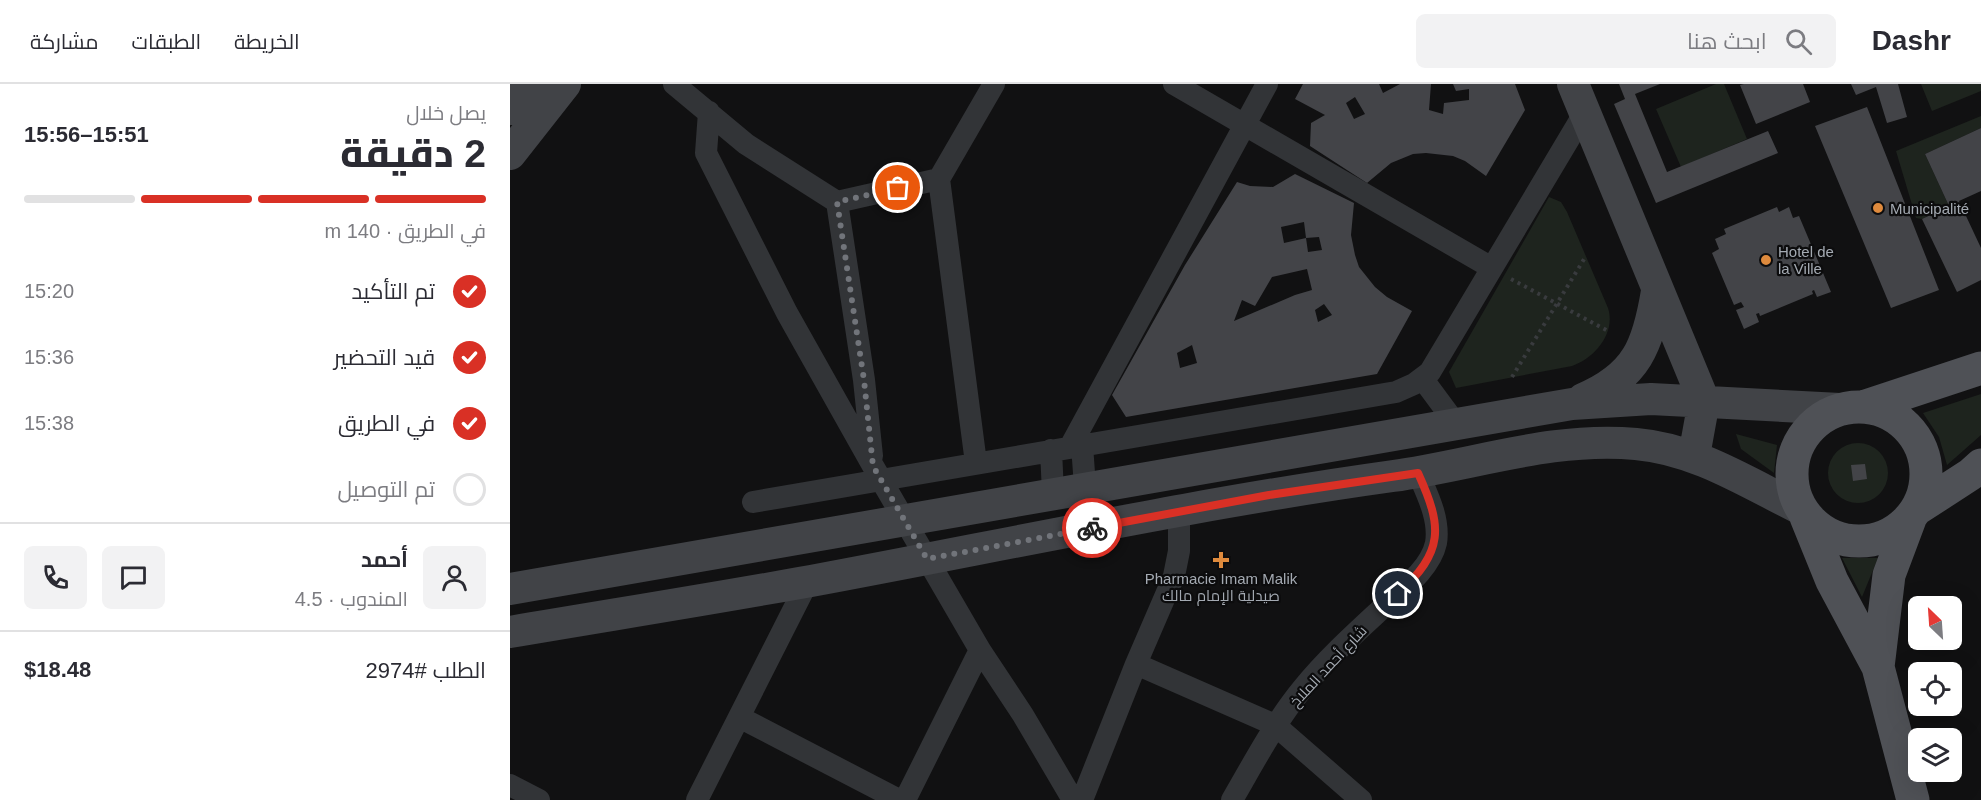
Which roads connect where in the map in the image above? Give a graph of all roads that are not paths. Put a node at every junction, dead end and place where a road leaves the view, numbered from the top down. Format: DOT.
graph roads {
  1 [pos="530,84"];
  2 [pos="565,84"];
  3 [pos="674,84"];
  4 [pos="994,84"];
  5 [pos="1174,84"];
  6 [pos="1267,84"];
  7 [pos="1579,98"];
  8 [pos="510,109"];
  9 [pos="709,112"];
  10 [pos="1244,124"];
  11 [pos="510,154"];
  12 [pos="939,179"];
  13 [pos="837,202"];
  14 [pos="1492,268"];
  15 [pos="1657,291"];
  16 [pos="1981,368"];
  17 [pos="1422,378"];
  18 [pos="1704,401"];
  19 [pos="1572,404"];
  20 [pos="1853,408"];
  21 [pos="1456,424"];
  22 [pos="1067,447"];
  23 [pos="1694,456"];
  24 [pos="976,463"];
  25 [pos="1981,465"];
  26 [pos="877,473"];
  27 [pos="1418,473"];
  28 [pos="1085,488"];
  29 [pos="1053,493"];
  30 [pos="753,502"];
  31 [pos="1179,512"];
  32 [pos="1804,513"];
  33 [pos="1914,514"];
  34 [pos="906,521"];
  35 [pos="927,559"];
  36 [pos="808,581"];
  37 [pos="510,589"];
  38 [pos="510,632"];
  39 [pos="980,650"];
  40 [pos="1136,664"];
  41 [pos="1878,667"];
  42 [pos="739,717"];
  43 [pos="1275,725"];
  44 [pos="510,785"];
  45 [pos="539,800"];
  46 [pos="698,800"];
  47 [pos="899,800"];
  48 [pos="905,800"];
  49 [pos="1073,800"];
  50 [pos="1082,800"];
  51 [pos="1232,800"];
  52 [pos="1361,800"];
  53 [pos="1913,800"];
  1 -- 8 [label="main road"];
  2 -- 11 [label="main road"];
  3 -- 9 [label="street"];
  4 -- 12 [label="street"];
  5 -- 10 [label="street"];
  6 -- 10 [label="street"];
  7 -- 14 [label="street"];
  7 -- 15 [label="main road"];
  9 -- 13 [label="street"];
  9 -- 26 [label="street"];
  10 -- 14 [label="street"];
  10 -- 22 [label="street"];
  12 -- 13 [label="street"];
  12 -- 24 [label="street"];
  13 -- 26 [label="street"];
  14 -- 17 [label="street"];
  15 -- 18 [label="main road"];
  15 -- 19 [label="main road"];
  16 -- 20 [label="main road"];
  17 -- 21 [label="street"];
  17 -- 22 [label="street"];
  18 -- 19 [label="main road"];
  18 -- 20 [label="main road"];
  18 -- 23 [label="main road"];
  19 -- 21 [label="main road"];
  20 -- 32 [label="main road"];
  20 -- 33 [label="main road"];
  21 -- 28 [label="main road"];
  22 -- 24 [label="street"];
  22 -- 28 [label="street"];
  22 -- 29 [label="street"];
  23 -- 27 [label="main road"];
  23 -- 32 [label="main road"];
  24 -- 26 [label="street"];
  25 -- 33 [label="main road"];
  26 -- 30 [label="street"];
  26 -- 34 [label="street"];
  27 -- 31 [label="main road"];
  27 -- 43 [label="street, شارع أحمد الملاخ"];
  28 -- 29 [label="main road"];
  29 -- 34 [label="main road"];
  31 -- 35 [label="main road"];
  31 -- 40 [label="street"];
  32 -- 33 [label="main road"];
  32 -- 41 [label="main road"];
  33 -- 41 [label="main road"];
  34 -- 35 [label="street"];
  34 -- 37 [label="main road"];
  35 -- 36 [label="main road"];
  35 -- 39 [label="street"];
  36 -- 38 [label="main road"];
  36 -- 42 [label="street"];
  39 -- 48 [label="street"];
  39 -- 49 [label="street"];
  40 -- 43 [label="street"];
  40 -- 50 [label="street"];
  41 -- 53 [label="main road"];
  42 -- 46 [label="street"];
  42 -- 47 [label="street"];
  43 -- 51 [label="street, شارع أحمد الملاخ"];
  43 -- 52 [label="street"];
  44 -- 45 [label="street"];
}
